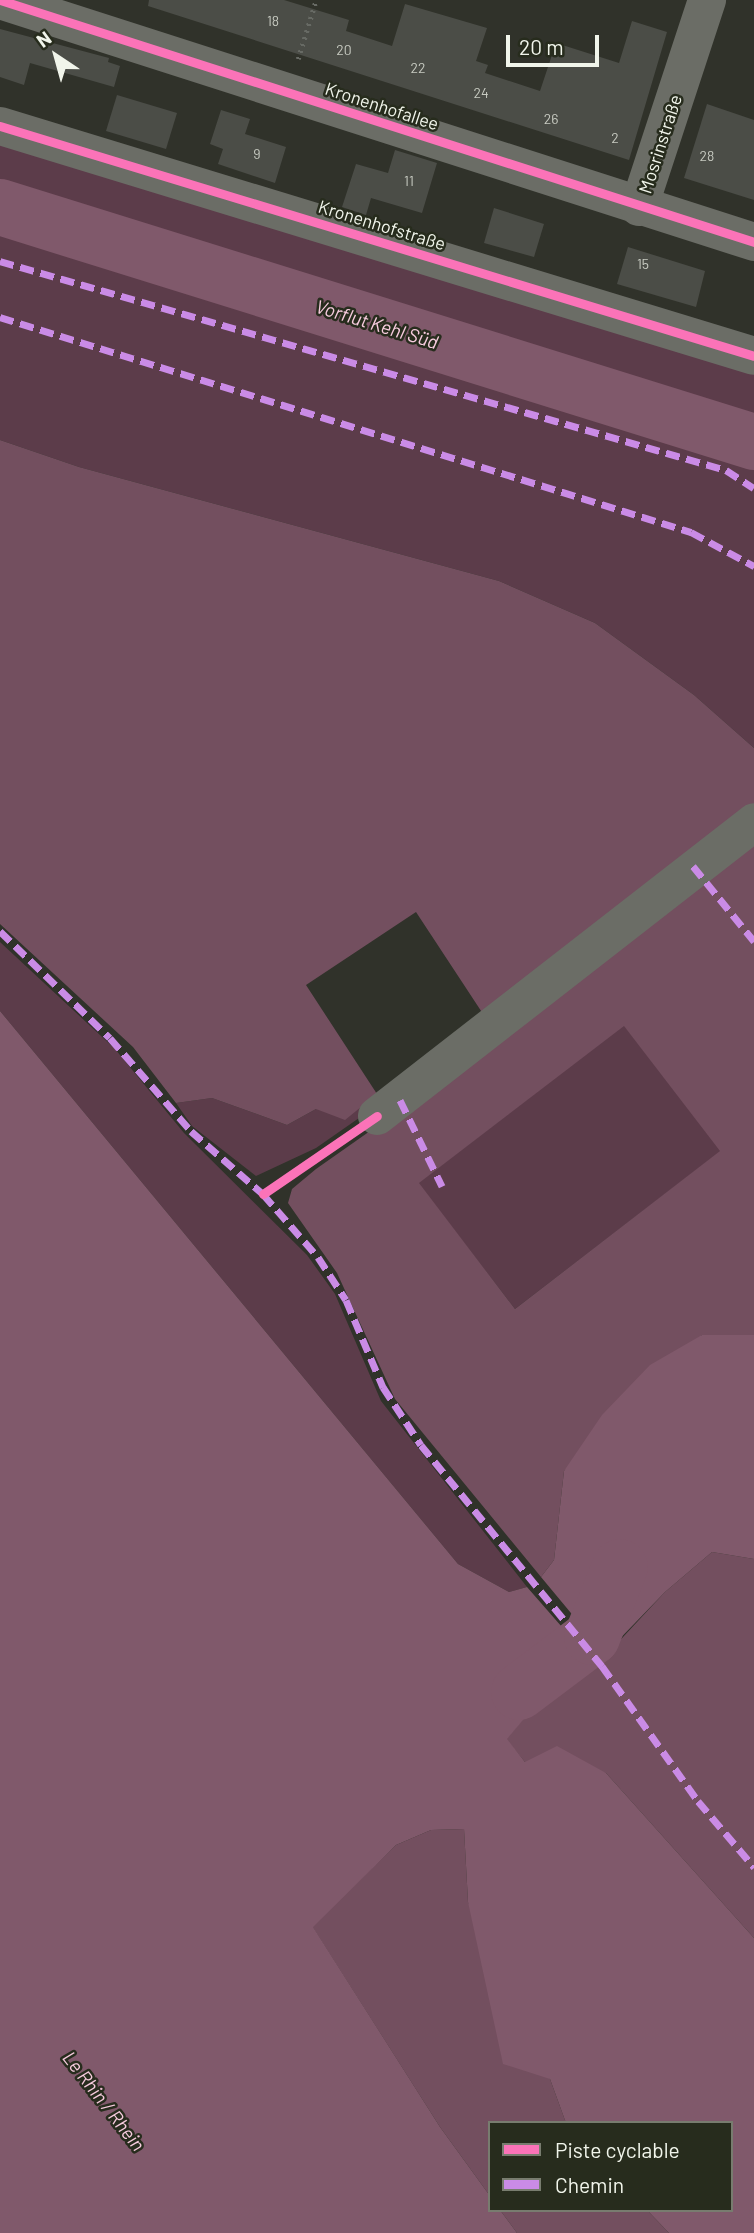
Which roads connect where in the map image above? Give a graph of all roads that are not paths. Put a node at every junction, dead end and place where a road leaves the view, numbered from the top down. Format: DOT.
graph roads {
  1 [pos="707,0"];
  2 [pos="0,1"];
  3 [pos="0,127"];
  4 [pos="639,207"];
  5 [pos="754,242"];
  6 [pos="754,356"];
  7 [pos="754,822"];
  8 [pos="377,1116"];
  1 -- 4 [label="street, Mosrinstraße"];
  2 -- 4 [label="street, Kronenhofallee"];
  3 -- 6 [label="street, Kronenhofstraße"];
  4 -- 5 [label="street, Kronenhofallee"];
  7 -- 8 [label="street"];
}
